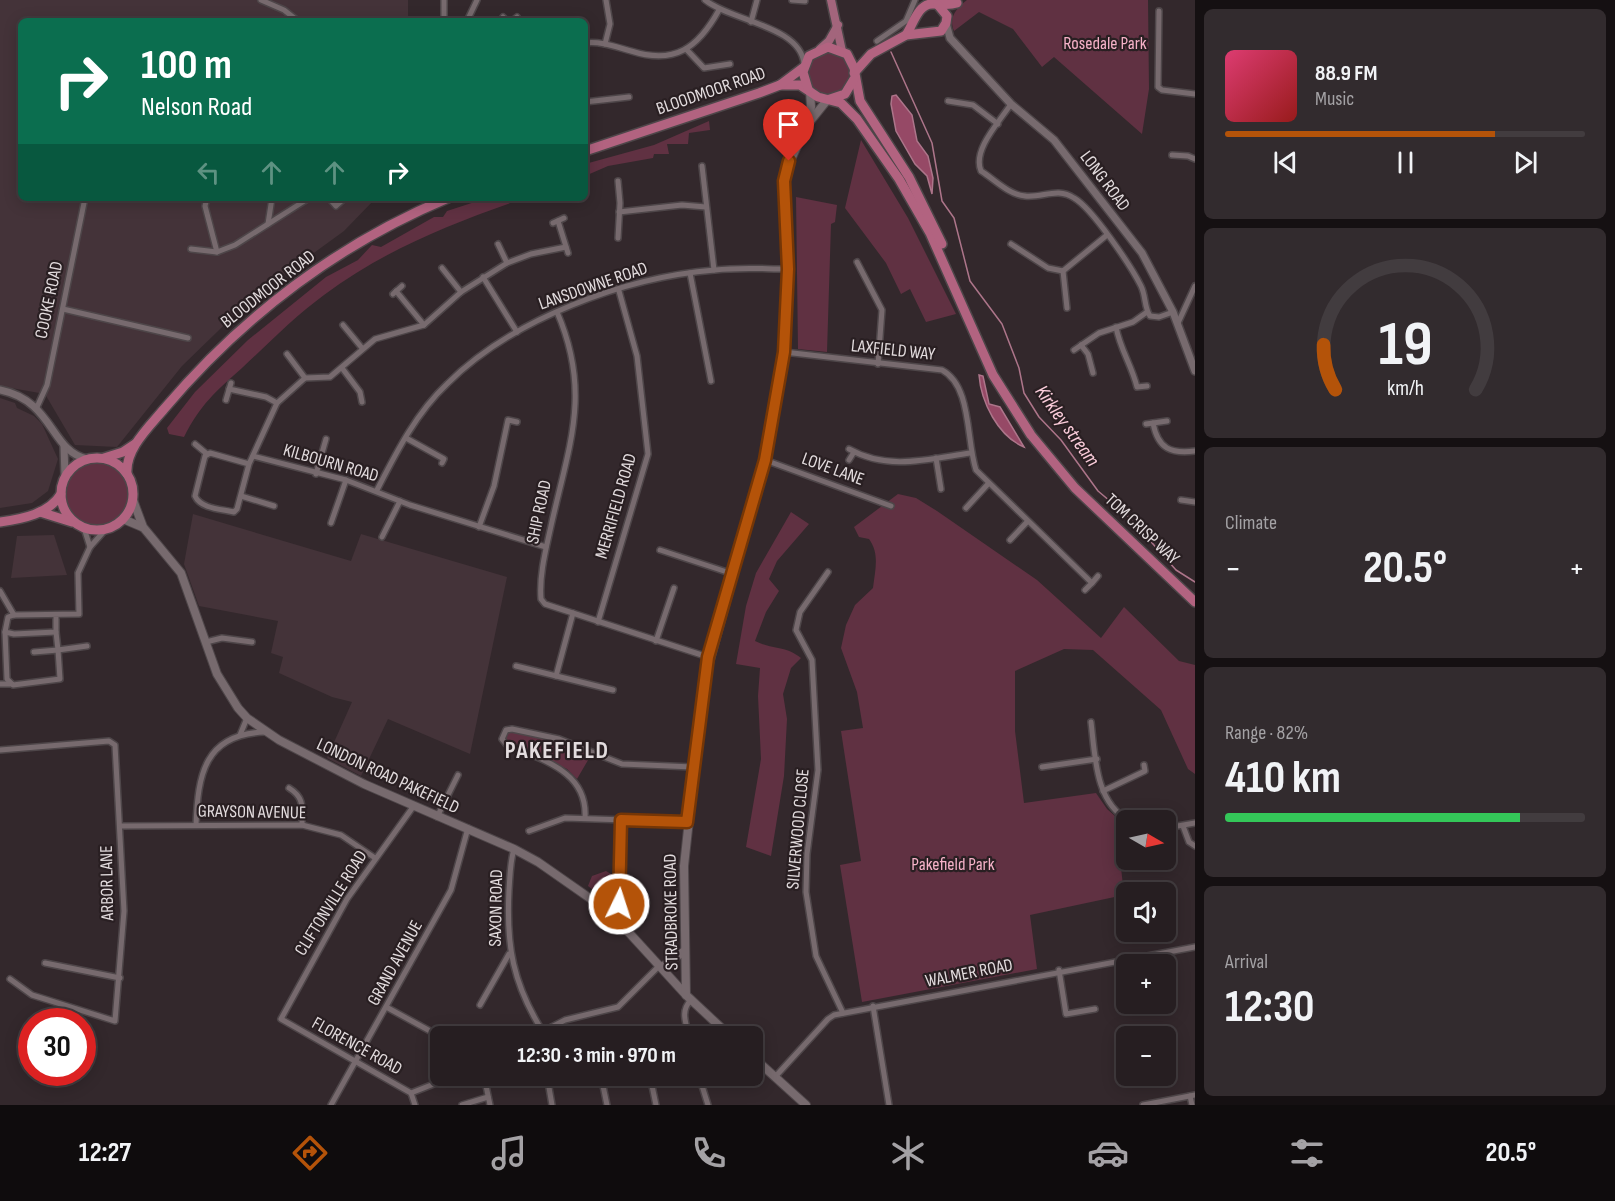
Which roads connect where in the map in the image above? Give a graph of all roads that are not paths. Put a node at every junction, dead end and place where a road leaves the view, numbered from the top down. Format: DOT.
graph roads {
  1 [pos="261,0"];
  2 [pos="444,0"];
  3 [pos="477,0"];
  4 [pos="606,0"];
  5 [pos="705,0"];
  6 [pos="758,0"];
  7 [pos="792,0"];
  8 [pos="831,0"];
  9 [pos="915,0"];
  10 [pos="922,0"];
  11 [pos="959,2"];
  12 [pos="935,3"];
  13 [pos="802,4"];
  14 [pos="719,10"];
  15 [pos="918,14"];
  16 [pos="1161,15"];
  17 [pos="294,18"];
  18 [pos="444,18"];
  19 [pos="468,18"];
  20 [pos="751,22"];
  21 [pos="947,22"];
  22 [pos="838,25"];
  23 [pos="930,33"];
  24 [pos="906,35"];
  25 [pos="950,39"];
  26 [pos="877,41"];
  27 [pos="588,44"];
  28 [pos="605,44"];
  29 [pos="799,48"];
  30 [pos="686,49"];
  31 [pos="818,50"];
  32 [pos="843,51"];
  33 [pos="871,54"];
  34 [pos="730,64"];
  35 [pos="804,66"];
  36 [pos="854,75"];
  37 [pos="780,85"];
  38 [pos="622,89"];
  39 [pos="809,90"];
  40 [pos="1195,94"];
  41 [pos="829,99"];
  42 [pos="952,99"];
  43 [pos="588,102"];
  44 [pos="1011,104"];
  45 [pos="998,124"];
  46 [pos="807,125"];
  47 [pos="588,150"];
  48 [pos="1172,155"];
  49 [pos="1195,159"];
  50 [pos="704,169"];
  51 [pos="616,183"];
  52 [pos="84,201"];
  53 [pos="206,201"];
  54 [pos="272,201"];
  55 [pos="304,201"];
  56 [pos="442,201"];
  57 [pos="706,207"];
  58 [pos="619,212"];
  59 [pos="558,221"];
  60 [pos="268,224"];
  61 [pos="620,235"];
  62 [pos="1107,235"];
  63 [pos="1023,241"];
  64 [pos="498,243"];
  65 [pos="1011,244"];
  66 [pos="1018,248"];
  67 [pos="191,249"];
  68 [pos="217,252"];
  69 [pos="507,262"];
  70 [pos="857,262"];
  71 [pos="442,268"];
  72 [pos="788,269"];
  73 [pos="714,270"];
  74 [pos="1063,272"];
  75 [pos="690,273"];
  76 [pos="483,277"];
  77 [pos="402,286"];
  78 [pos="1195,286"];
  79 [pos="619,291"];
  80 [pos="461,292"];
  81 [pos="1059,300"];
  82 [pos="1066,300"];
  83 [pos="1067,308"];
  84 [pos="63,309"];
  85 [pos="557,312"];
  86 [pos="1147,312"];
  87 [pos="1173,312"];
  88 [pos="1178,323"];
  89 [pos="343,324"];
  90 [pos="424,325"];
  91 [pos="1116,327"];
  92 [pos="517,332"];
  93 [pos="188,338"];
  94 [pos="1081,345"];
  95 [pos="362,348"];
  96 [pos="1074,350"];
  97 [pos="784,352"];
  98 [pos="287,354"];
  99 [pos="878,364"];
  100 [pos="342,368"];
  101 [pos="1195,371"];
  102 [pos="1093,373"];
  103 [pos="305,378"];
  104 [pos="711,381"];
  105 [pos="1147,386"];
  106 [pos="1137,387"];
  107 [pos="1129,388"];
  108 [pos="0,390"];
  109 [pos="1004,392"];
  110 [pos="226,400"];
  111 [pos="362,402"];
  112 [pos="277,403"];
  113 [pos="37,407"];
  114 [pos="500,419"];
  115 [pos="508,420"];
  116 [pos="1167,421"];
  117 [pos="517,422"];
  118 [pos="1154,423"];
  119 [pos="1146,424"];
  120 [pos="406,438"];
  121 [pos="326,439"];
  122 [pos="137,443"];
  123 [pos="195,444"];
  124 [pos="64,446"];
  125 [pos="1195,451"];
  126 [pos="447,452"];
  127 [pos="970,453"];
  128 [pos="207,454"];
  129 [pos="253,456"];
  130 [pos="104,458"];
  131 [pos="936,458"];
  132 [pos="87,459"];
  133 [pos="765,460"];
  134 [pos="849,460"];
  135 [pos="249,465"];
  136 [pos="127,474"];
  137 [pos="316,474"];
  138 [pos="65,477"];
  139 [pos="346,480"];
  140 [pos="988,484"];
  141 [pos="941,489"];
  142 [pos="377,490"];
  143 [pos="61,494"];
  144 [pos="241,496"];
  145 [pos="133,500"];
  146 [pos="1181,500"];
  147 [pos="400,501"];
  148 [pos="1195,502"];
  149 [pos="274,506"];
  150 [pos="891,506"];
  151 [pos="966,508"];
  152 [pos="40,512"];
  153 [pos="123,519"];
  154 [pos="0,522"];
  155 [pos="1027,522"];
  156 [pos="75,523"];
  157 [pos="331,524"];
  158 [pos="143,527"];
  159 [pos="479,527"];
  160 [pos="84,528"];
  161 [pos="106,529"];
  162 [pos="382,537"];
  163 [pos="1010,540"];
  164 [pos="90,547"];
  165 [pos="546,547"];
  166 [pos="660,550"];
  167 [pos="828,572"];
  168 [pos="733,574"];
  169 [pos="1098,576"];
  170 [pos="822,580"];
  171 [pos="1092,583"];
  172 [pos="828,585"];
  173 [pos="674,588"];
  174 [pos="1085,590"];
  175 [pos="0,591"];
  176 [pos="1195,602"];
  177 [pos="573,613"];
  178 [pos="14,615"];
  179 [pos="56,616"];
  180 [pos="598,622"];
  181 [pos="5,632"];
  182 [pos="56,632"];
  183 [pos="656,641"];
  184 [pos="206,642"];
  185 [pos="252,642"];
  186 [pos="87,646"];
  187 [pos="58,650"];
  188 [pos="34,652"];
  189 [pos="708,657"];
  190 [pos="516,666"];
  191 [pos="3,667"];
  192 [pos="556,676"];
  193 [pos="0,684"];
  194 [pos="10,684"];
  195 [pos="613,690"];
  196 [pos="247,718"];
  197 [pos="1089,726"];
  198 [pos="266,732"];
  199 [pos="240,735"];
  200 [pos="0,750"];
  201 [pos="1097,759"];
  202 [pos="693,767"];
  203 [pos="1042,767"];
  204 [pos="1144,768"];
  205 [pos="458,775"];
  206 [pos="289,788"];
  207 [pos="1103,791"];
  208 [pos="412,807"];
  209 [pos="1118,810"];
  210 [pos="437,817"];
  211 [pos="585,818"];
  212 [pos="621,820"];
  213 [pos="687,822"];
  214 [pos="1195,823"];
  215 [pos="196,825"];
  216 [pos="302,825"];
  217 [pos="121,826"];
  218 [pos="1183,826"];
  219 [pos="1176,827"];
  220 [pos="468,828"];
  221 [pos="529,831"];
  222 [pos="1195,846"];
  223 [pos="514,849"];
  224 [pos="375,858"];
  225 [pos="611,913"];
  226 [pos="1195,947"];
  227 [pos="683,952"];
  228 [pos="510,954"];
  229 [pos="45,963"];
  230 [pos="661,966"];
  231 [pos="1059,970"];
  232 [pos="120,978"];
  233 [pos="10,979"];
  234 [pos="688,998"];
  235 [pos="480,1005"];
  236 [pos="873,1006"];
  237 [pos="388,1008"];
  238 [pos="1095,1010"];
  239 [pos="843,1013"];
  240 [pos="281,1018"];
  241 [pos="539,1026"];
  242 [pos="554,1026"];
  243 [pos="687,1026"];
  244 [pos="719,1026"];
  245 [pos="430,1031"];
  246 [pos="356,1063"];
  247 [pos="763,1066"];
  248 [pos="775,1077"];
  249 [pos="431,1086"];
  250 [pos="486,1086"];
  251 [pos="548,1086"];
  252 [pos="603,1086"];
  253 [pos="652,1086"];
  254 [pos="702,1086"];
  255 [pos="411,1092"];
  256 [pos="1192,1096"];
  257 [pos="488,1097"];
  258 [pos="332,1105"];
  259 [pos="415,1105"];
  260 [pos="462,1105"];
  261 [pos="490,1105"];
  262 [pos="552,1105"];
  263 [pos="607,1105"];
  264 [pos="656,1105"];
  265 [pos="708,1105"];
  266 [pos="806,1105"];
  267 [pos="889,1105"];
  268 [pos="1143,1105"];
  269 [pos="1192,1105"];
  1 -- 17 [label="street"];
  2 -- 18 [label="street"];
  3 -- 19 [label="street"];
  4 -- 28 [label="street"];
  5 -- 14 [label="street"];
  6 -- 20 [label="street"];
  7 -- 13 [label="street"];
  8 -- 22 [label="main road"];
  9 -- 26 [label="street"];
  10 -- 15 [label="street"];
  11 -- 12 [label="highway"];
  11 -- 21 [label="highway"];
  12 -- 15 [label="highway"];
  12 -- 21 [label="highway"];
  14 -- 20 [label="street"];
  14 -- 30 [label="street"];
  15 -- 23 [label="highway"];
  15 -- 24 [label="highway"];
  16 -- 40 [label="street"];
  20 -- 29 [label="street"];
  21 -- 23 [label="highway"];
  21 -- 25 [label="street, LONG ROAD"];
  22 -- 31 [label="main road"];
  22 -- 32 [label="main road"];
  23 -- 24 [label="highway"];
  23 -- 25 [label="street"];
  24 -- 33 [label="highway"];
  25 -- 44 [label="street, LONG ROAD"];
  27 -- 28 [label="street"];
  28 -- 30 [label="street"];
  29 -- 31 [label="street"];
  29 -- 35 [label="street"];
  30 -- 34 [label="street"];
  31 -- 32 [label="highway"];
  31 -- 35 [label="highway"];
  32 -- 33 [label="highway"];
  32 -- 36 [label="highway"];
  33 -- 36 [label="highway"];
  35 -- 37 [label="highway"];
  35 -- 39 [label="highway"];
  36 -- 41 [label="highway"];
  36 -- 109 [label="highway"];
  37 -- 39 [label="highway"];
  37 -- 47 [label="highway, BLOODMOOR ROAD"];
  38 -- 43 [label="street"];
  39 -- 41 [label="highway"];
  39 -- 46 [label="main road, STRADBROKE ROAD"];
  41 -- 46 [label="main road, STRADBROKE ROAD"];
  41 -- 109 [label="highway"];
  42 -- 45 [label="street"];
  44 -- 45 [label="street"];
  44 -- 87 [label="street, LONG ROAD"];
  45 -- 62 [label="street"];
  46 -- 72 [label="main road, STRADBROKE ROAD"];
  48 -- 49 [label="street"];
  50 -- 57 [label="street"];
  51 -- 58 [label="street"];
  52 -- 84 [label="street, COOKE ROAD"];
  53 -- 68 [label="street"];
  54 -- 60 [label="street"];
  55 -- 60 [label="street"];
  56 -- 122 [label="highway, BLOODMOOR ROAD"];
  57 -- 58 [label="street"];
  57 -- 73 [label="street"];
  58 -- 61 [label="street"];
  59 -- 69 [label="street"];
  60 -- 68 [label="street"];
  62 -- 74 [label="street"];
  62 -- 86 [label="street"];
  63 -- 66 [label="street"];
  64 -- 69 [label="street"];
  65 -- 66 [label="street"];
  66 -- 74 [label="street"];
  67 -- 68 [label="street"];
  69 -- 76 [label="street"];
  70 -- 99 [label="street"];
  71 -- 80 [label="street"];
  72 -- 73 [label="street, LANSDOWNE ROAD"];
  72 -- 97 [label="main road, STRADBROKE ROAD"];
  73 -- 75 [label="street, LANSDOWNE ROAD"];
  74 -- 82 [label="street"];
  75 -- 79 [label="street, LANSDOWNE ROAD"];
  75 -- 104 [label="street"];
  76 -- 80 [label="street"];
  76 -- 92 [label="street"];
  77 -- 90 [label="street"];
  78 -- 88 [label="street"];
  79 -- 85 [label="street, LANSDOWNE ROAD"];
  79 -- 180 [label="street, MERRIFIELD ROAD"];
  80 -- 90 [label="street"];
  81 -- 82 [label="street"];
  82 -- 83 [label="street"];
  84 -- 93 [label="street"];
  84 -- 113 [label="street, COOKE ROAD"];
  85 -- 92 [label="street, LANSDOWNE ROAD"];
  85 -- 165 [label="street, SHIP ROAD"];
  86 -- 87 [label="street"];
  86 -- 91 [label="street"];
  87 -- 88 [label="street, LONG ROAD"];
  88 -- 101 [label="street, LONG ROAD"];
  89 -- 95 [label="street"];
  90 -- 95 [label="street"];
  91 -- 94 [label="street"];
  91 -- 106 [label="street"];
  92 -- 120 [label="street, LANSDOWNE ROAD"];
  94 -- 96 [label="street"];
  94 -- 102 [label="street"];
  95 -- 100 [label="street"];
  97 -- 99 [label="street, LAXFIELD WAY"];
  97 -- 133 [label="main road, STRADBROKE ROAD"];
  98 -- 103 [label="street"];
  99 -- 127 [label="street, LAXFIELD WAY"];
  100 -- 103 [label="street"];
  100 -- 111 [label="street"];
  103 -- 112 [label="street"];
  105 -- 106 [label="street"];
  106 -- 107 [label="street"];
  108 -- 113 [label="street"];
  109 -- 176 [label="highway, TOM CRISP WAY"];
  110 -- 112 [label="street"];
  112 -- 129 [label="street"];
  113 -- 124 [label="street"];
  114 -- 115 [label="street"];
  115 -- 117 [label="street"];
  115 -- 159 [label="street"];
  116 -- 118 [label="street"];
  118 -- 119 [label="street"];
  118 -- 125 [label="street"];
  120 -- 126 [label="street"];
  120 -- 142 [label="street, LANSDOWNE ROAD"];
  121 -- 137 [label="street"];
  122 -- 130 [label="highway, BLOODMOOR ROAD"];
  122 -- 136 [label="highway, BLOODMOOR ROAD"];
  123 -- 128 [label="street"];
  124 -- 132 [label="street"];
  124 -- 138 [label="street"];
  127 -- 131 [label="street"];
  127 -- 140 [label="street, LAXFIELD WAY"];
  128 -- 135 [label="street"];
  128 -- 144 [label="street"];
  129 -- 135 [label="street"];
  129 -- 137 [label="street, KILBOURN ROAD"];
  130 -- 132 [label="highway"];
  130 -- 136 [label="highway"];
  131 -- 134 [label="street"];
  131 -- 141 [label="street"];
  132 -- 138 [label="highway"];
  133 -- 150 [label="street, LOVE LANE"];
  133 -- 168 [label="main road, STRADBROKE ROAD"];
  135 -- 144 [label="street"];
  136 -- 145 [label="highway"];
  137 -- 139 [label="street, KILBOURN ROAD"];
  138 -- 143 [label="highway"];
  139 -- 142 [label="street, KILBOURN ROAD"];
  139 -- 157 [label="street"];
  140 -- 151 [label="street"];
  140 -- 155 [label="street, LAXFIELD WAY"];
  142 -- 147 [label="street, KILBOURN ROAD"];
  143 -- 152 [label="highway"];
  143 -- 156 [label="highway"];
  144 -- 149 [label="street"];
  145 -- 153 [label="highway"];
  145 -- 158 [label="main road"];
  146 -- 148 [label="street"];
  147 -- 159 [label="street, KILBOURN ROAD"];
  147 -- 162 [label="street"];
  152 -- 154 [label="highway"];
  152 -- 156 [label="highway"];
  153 -- 158 [label="main road"];
  153 -- 161 [label="highway"];
  155 -- 163 [label="street"];
  155 -- 171 [label="street, LAXFIELD WAY"];
  156 -- 160 [label="highway"];
  158 -- 184 [label="main road, LONDON ROAD PAKEFIELD"];
  159 -- 165 [label="street, KILBOURN ROAD"];
  160 -- 161 [label="highway"];
  160 -- 164 [label="street"];
  161 -- 164 [label="street"];
  164 -- 179 [label="street"];
  165 -- 177 [label="street, SHIP ROAD"];
  166 -- 168 [label="street"];
  167 -- 170 [label="street, SILVERWOOD CLOSE"];
  168 -- 189 [label="main road, STRADBROKE ROAD"];
  169 -- 171 [label="street"];
  170 -- 172 [label="street"];
  170 -- 239 [label="street, SILVERWOOD CLOSE"];
  171 -- 174 [label="street"];
  173 -- 183 [label="street"];
  175 -- 178 [label="street"];
  177 -- 180 [label="street, SHIP ROAD"];
  177 -- 192 [label="street"];
  178 -- 179 [label="street"];
  178 -- 181 [label="street"];
  179 -- 182 [label="street"];
  180 -- 183 [label="street, SHIP ROAD"];
  181 -- 182 [label="street"];
  181 -- 191 [label="street"];
  182 -- 187 [label="street"];
  183 -- 189 [label="street, SHIP ROAD"];
  184 -- 185 [label="street"];
  184 -- 196 [label="main road, LONDON ROAD PAKEFIELD"];
  186 -- 187 [label="street"];
  187 -- 188 [label="street"];
  187 -- 194 [label="street"];
  189 -- 202 [label="main road, STRADBROKE ROAD"];
  190 -- 192 [label="street"];
  191 -- 194 [label="street"];
  192 -- 195 [label="street"];
  193 -- 194 [label="street"];
  196 -- 198 [label="main road, LONDON ROAD PAKEFIELD"];
  196 -- 199 [label="street"];
  197 -- 201 [label="street"];
  198 -- 199 [label="street"];
  198 -- 208 [label="main road, LONDON ROAD PAKEFIELD"];
  199 -- 215 [label="street"];
  200 -- 217 [label="street, ARBOR LANE"];
  201 -- 203 [label="street"];
  201 -- 207 [label="street"];
  202 -- 211 [label="street"];
  202 -- 213 [label="main road, STRADBROKE ROAD"];
  204 -- 207 [label="street"];
  205 -- 210 [label="street"];
  206 -- 216 [label="street"];
  207 -- 209 [label="street"];
  208 -- 210 [label="main road, LONDON ROAD PAKEFIELD"];
  208 -- 224 [label="street, CLIFTONVILLE ROAD"];
  210 -- 220 [label="main road, LONDON ROAD PAKEFIELD"];
  211 -- 212 [label="street"];
  211 -- 221 [label="street"];
  212 -- 213 [label="street"];
  212 -- 225 [label="street"];
  213 -- 227 [label="main road, STRADBROKE ROAD"];
  214 -- 218 [label="street"];
  215 -- 216 [label="street, GRAYSON AVENUE"];
  215 -- 217 [label="street, GRAYSON AVENUE"];
  216 -- 224 [label="street, GRAYSON AVENUE"];
  217 -- 232 [label="street, ARBOR LANE"];
  218 -- 219 [label="street"];
  218 -- 222 [label="street"];
  220 -- 223 [label="main road, LONDON ROAD PAKEFIELD"];
  220 -- 237 [label="street, GRAND AVENUE"];
  223 -- 225 [label="main road, LONDON ROAD PAKEFIELD"];
  223 -- 228 [label="street, SAXON ROAD"];
  224 -- 240 [label="street, CLIFTONVILLE ROAD"];
  225 -- 230 [label="main road, LONDON ROAD PAKEFIELD"];
  226 -- 231 [label="street, WALMER ROAD"];
  227 -- 230 [label="main road"];
  227 -- 234 [label="main road, STRADBROKE ROAD"];
  228 -- 235 [label="street"];
  228 -- 241 [label="street, SAXON ROAD"];
  229 -- 232 [label="street"];
  230 -- 234 [label="main road, LONDON ROAD PAKEFIELD"];
  230 -- 242 [label="street"];
  231 -- 236 [label="street, WALMER ROAD"];
  231 -- 238 [label="street"];
  232 -- 233 [label="street, ARBOR LANE"];
  234 -- 243 [label="street"];
  234 -- 244 [label="main road, LONDON ROAD PAKEFIELD"];
  236 -- 239 [label="street, WALMER ROAD"];
  236 -- 267 [label="street"];
  237 -- 245 [label="street"];
  237 -- 246 [label="street, GRAND AVENUE"];
  239 -- 248 [label="street, WALMER ROAD"];
  240 -- 246 [label="street, FLORENCE ROAD"];
  246 -- 255 [label="street, FLORENCE ROAD"];
  246 -- 258 [label="street, GRAND AVENUE"];
  247 -- 248 [label="main road"];
  248 -- 266 [label="main road"];
  249 -- 255 [label="street, FLORENCE ROAD"];
  250 -- 257 [label="street"];
  251 -- 262 [label="street"];
  252 -- 263 [label="street"];
  253 -- 264 [label="street"];
  254 -- 265 [label="street"];
  255 -- 259 [label="street"];
  256 -- 268 [label="street"];
  256 -- 269 [label="street"];
  257 -- 260 [label="street"];
  257 -- 261 [label="street"];
}
